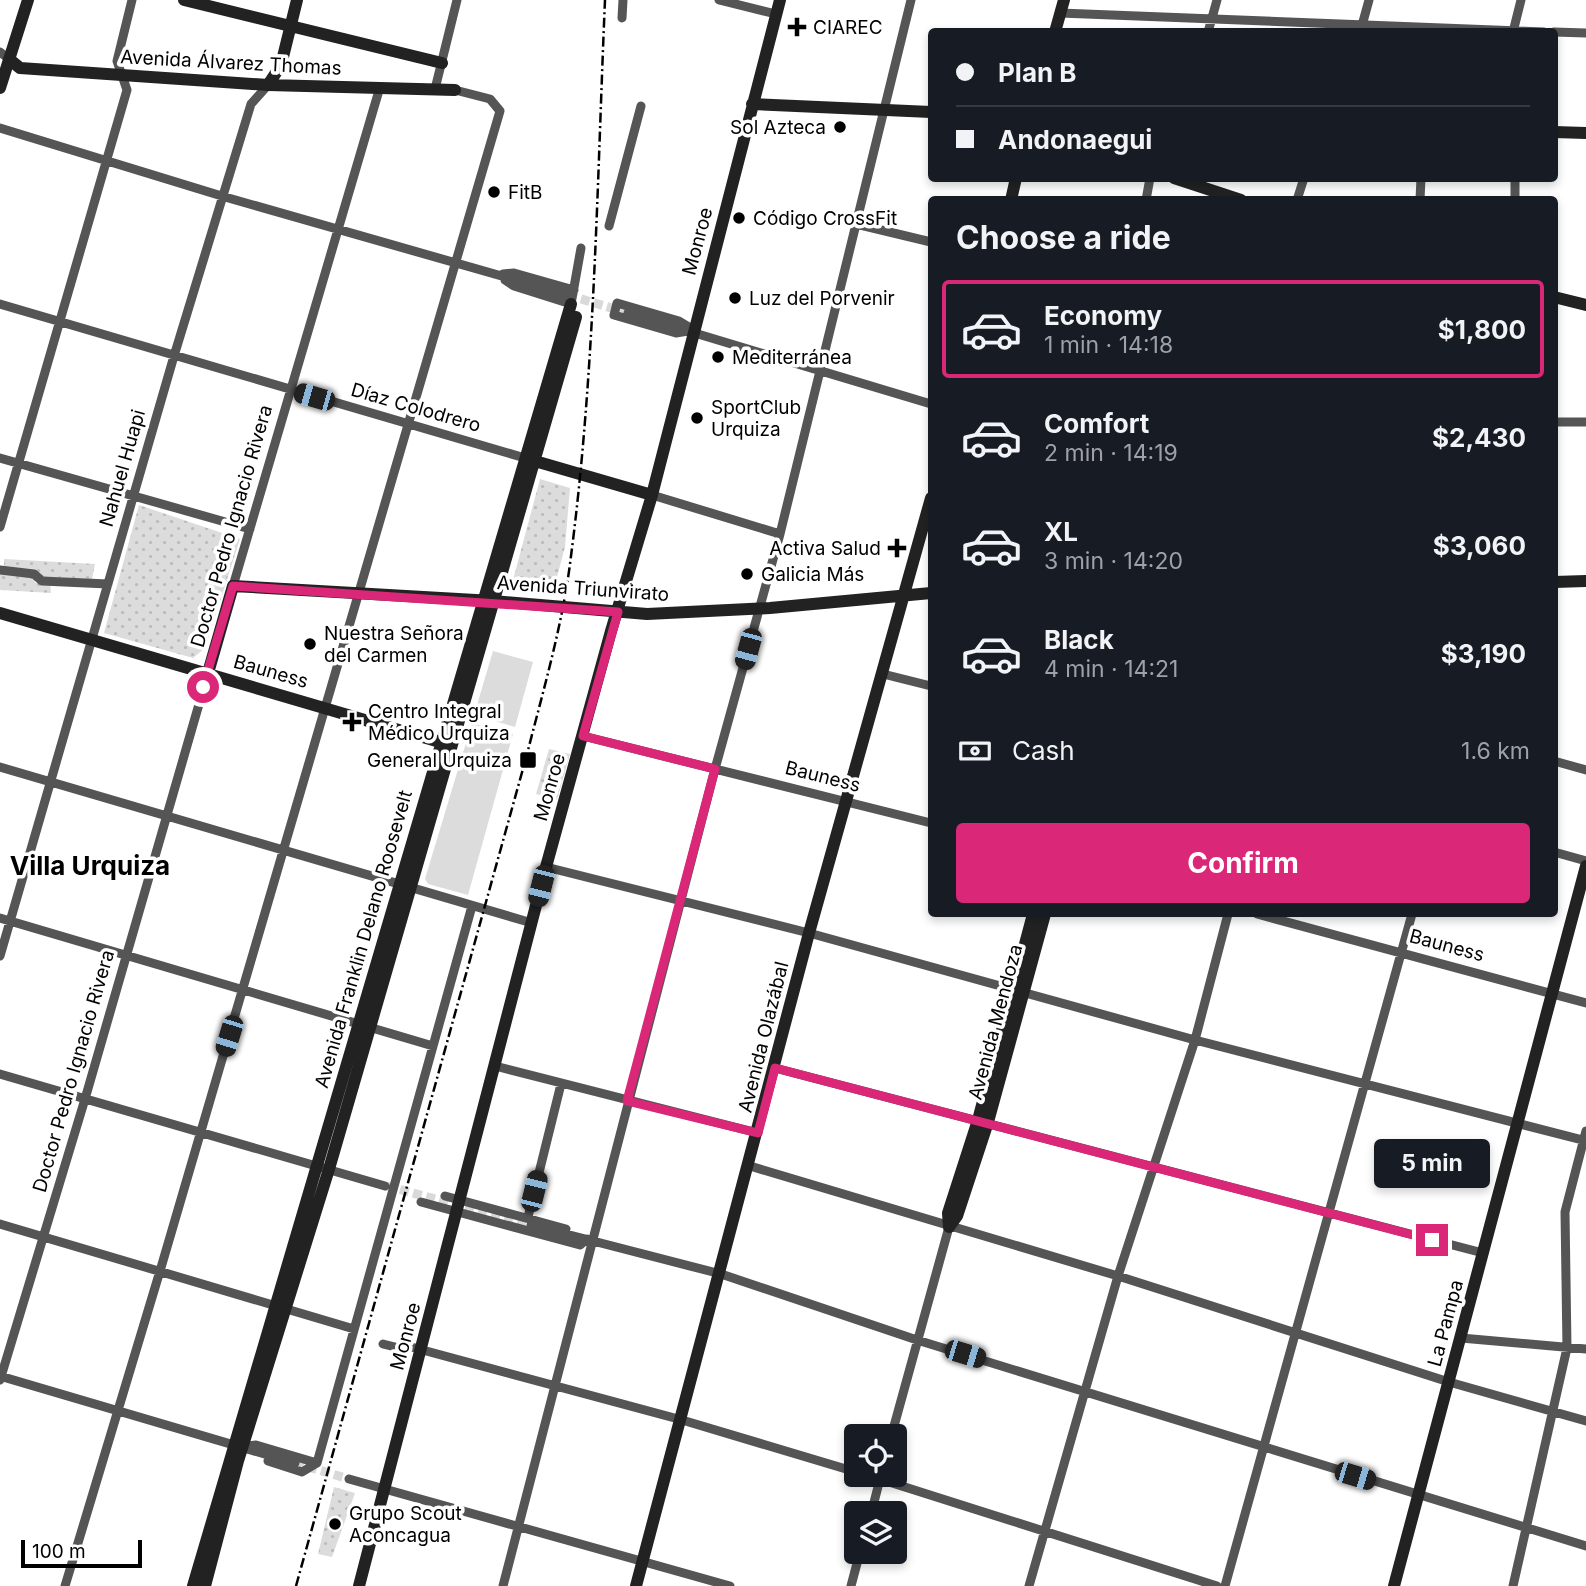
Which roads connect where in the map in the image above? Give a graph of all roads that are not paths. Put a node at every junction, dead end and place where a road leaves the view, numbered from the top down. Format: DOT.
graph roads {
  1 [pos="28,0"];
  2 [pos="132,0"];
  3 [pos="184,0"];
  4 [pos="297,0"];
  5 [pos="457,0"];
  6 [pos="623,0"];
  7 [pos="719,0"];
  8 [pos="780,0"];
  9 [pos="911,0"];
  10 [pos="1217,0"];
  11 [pos="1369,0"];
  12 [pos="1521,0"];
  13 [pos="1062,6"];
  14 [pos="776,14"];
  15 [pos="622,18"];
  16 [pos="1213,19"];
  17 [pos="291,26"];
  18 [pos="1056,28"];
  19 [pos="1210,28"];
  20 [pos="1346,28"];
  21 [pos="1361,28"];
  22 [pos="1514,28"];
  23 [pos="1558,32"];
  24 [pos="1586,33"];
  25 [pos="5,55"];
  26 [pos="442,63"];
  27 [pos="123,76"];
  28 [pos="268,85"];
  29 [pos="380,87"];
  30 [pos="0,88"];
  31 [pos="435,89"];
  32 [pos="455,90"];
  33 [pos="752,104"];
  34 [pos="641,106"];
  35 [pos="884,110"];
  36 [pos="928,113"];
  37 [pos="0,128"];
  38 [pos="1558,132"];
  39 [pos="1586,133"];
  40 [pos="106,158"];
  41 [pos="1186,182"];
  42 [pos="1229,196"];
  43 [pos="225,197"];
  44 [pos="856,224"];
  45 [pos="610,226"];
  46 [pos="340,227"];
  47 [pos="928,241"];
  48 [pos="581,247"];
  49 [pos="456,262"];
  50 [pos="571,296"];
  51 [pos="1558,298"];
  52 [pos="0,304"];
  53 [pos="1586,305"];
  54 [pos="628,313"];
  55 [pos="59,322"];
  56 [pos="694,330"];
  57 [pos="174,356"];
  58 [pos="820,370"];
  59 [pos="291,390"];
  60 [pos="928,403"];
  61 [pos="1558,422"];
  62 [pos="1586,422"];
  63 [pos="407,424"];
  64 [pos="0,458"];
  65 [pos="529,459"];
  66 [pos="20,464"];
  67 [pos="652,495"];
  68 [pos="134,496"];
  69 [pos="928,509"];
  70 [pos="0,527"];
  71 [pos="250,528"];
  72 [pos="780,534"];
  73 [pos="0,570"];
  74 [pos="1586,581"];
  75 [pos="1558,582"];
  76 [pos="108,584"];
  77 [pos="233,586"];
  78 [pos="928,593"];
  79 [pos="358,594"];
  80 [pos="904,594"];
  81 [pos="488,601"];
  82 [pos="759,608"];
  83 [pos="0,612"];
  84 [pos="618,612"];
  85 [pos="92,640"];
  86 [pos="208,673"];
  87 [pos="883,674"];
  88 [pos="928,684"];
  89 [pos="324,706"];
  90 [pos="583,736"];
  91 [pos="446,743"];
  92 [pos="1558,762"];
  93 [pos="0,767"];
  94 [pos="715,769"];
  95 [pos="1586,770"];
  96 [pos="49,781"];
  97 [pos="847,802"];
  98 [pos="167,816"];
  99 [pos="928,822"];
  100 [pos="284,851"];
  101 [pos="1558,853"];
  102 [pos="1586,863"];
  103 [pos="546,867"];
  104 [pos="405,887"];
  105 [pos="681,901"];
  106 [pos="472,906"];
  107 [pos="1032,917"];
  108 [pos="1044,917"];
  109 [pos="1227,917"];
  110 [pos="1268,917"];
  111 [pos="1411,917"];
  112 [pos="0,918"];
  113 [pos="10,920"];
  114 [pos="532,923"];
  115 [pos="809,933"];
  116 [pos="1401,953"];
  117 [pos="0,956"];
  118 [pos="126,957"];
  119 [pos="244,988"];
  120 [pos="1017,992"];
  121 [pos="1552,993"];
  122 [pos="1586,1003"];
  123 [pos="363,1026"];
  124 [pos="1195,1040"];
  125 [pos="433,1046"];
  126 [pos="495,1066"];
  127 [pos="775,1068"];
  128 [pos="0,1074"];
  129 [pos="561,1084"];
  130 [pos="1364,1084"];
  131 [pos="85,1100"];
  132 [pos="627,1101"];
  133 [pos="983,1121"];
  134 [pos="1517,1124"];
  135 [pos="200,1131"];
  136 [pos="758,1133"];
  137 [pos="1585,1137"];
  138 [pos="750,1166"];
  139 [pos="1155,1168"];
  140 [pos="326,1169"];
  141 [pos="390,1187"];
  142 [pos="444,1196"];
  143 [pos="421,1202"];
  144 [pos="458,1206"];
  145 [pos="1329,1213"];
  146 [pos="530,1221"];
  147 [pos="0,1224"];
  148 [pos="949,1227"];
  149 [pos="44,1237"];
  150 [pos="591,1241"];
  151 [pos="1483,1253"];
  152 [pos="160,1271"];
  153 [pos="721,1274"];
  154 [pos="1118,1276"];
  155 [pos="282,1307"];
  156 [pos="354,1329"];
  157 [pos="1296,1335"];
  158 [pos="1461,1338"];
  159 [pos="917,1340"];
  160 [pos="383,1343"];
  161 [pos="1567,1348"];
  162 [pos="1586,1349"];
  163 [pos="421,1350"];
  164 [pos="0,1378"];
  165 [pos="1449,1382"];
  166 [pos="554,1385"];
  167 [pos="1085,1392"];
  168 [pos="117,1410"];
  169 [pos="1554,1412"];
  170 [pos="682,1420"];
  171 [pos="1586,1421"];
  172 [pos="894,1424"];
  173 [pos="239,1445"];
  174 [pos="1265,1448"];
  175 [pos="295,1463"];
  176 [pos="844,1468"];
  177 [pos="349,1479"];
  178 [pos="907,1485"];
  179 [pos="385,1489"];
  180 [pos="1418,1494"];
  181 [pos="519,1525"];
  182 [pos="1526,1527"];
  183 [pos="1044,1530"];
  184 [pos="1586,1546"];
  185 [pos="643,1559"];
  186 [pos="857,1564"];
  187 [pos="65,1586"];
  188 [pos="193,1586"];
  189 [pos="205,1586"];
  190 [pos="359,1586"];
  191 [pos="503,1586"];
  192 [pos="636,1586"];
  193 [pos="730,1586"];
  194 [pos="851,1586"];
  195 [pos="1029,1586"];
  196 [pos="1217,1586"];
  197 [pos="1225,1586"];
  198 [pos="1394,1586"];
  199 [pos="1513,1586"];
  1 -- 25 [label="street"];
  2 -- 27 [label="street"];
  3 -- 17 [label="street"];
  4 -- 17 [label="street, Nahuel Huapi"];
  5 -- 26 [label="street"];
  6 -- 15 [label="street"];
  7 -- 14 [label="street"];
  8 -- 14 [label="street, Monroe"];
  9 -- 35 [label="street"];
  10 -- 16 [label="street"];
  11 -- 21 [label="street"];
  12 -- 22 [label="street"];
  13 -- 16 [label="street"];
  13 -- 18 [label="street"];
  14 -- 33 [label="street, Monroe"];
  16 -- 19 [label="street"];
  16 -- 20 [label="street"];
  17 -- 26 [label="street"];
  17 -- 28 [label="street, Nahuel Huapi"];
  23 -- 24 [label="street"];
  25 -- 27 [label="street, Avenida Álvarez Thomas"];
  25 -- 30 [label="street"];
  26 -- 31 [label="street"];
  27 -- 28 [label="street, Avenida Álvarez Thomas"];
  27 -- 40 [label="street"];
  28 -- 29 [label="street, Avenida Álvarez Thomas"];
  28 -- 43 [label="street, Nahuel Huapi"];
  29 -- 31 [label="street, Avenida Álvarez Thomas"];
  29 -- 46 [label="street, Doctor Pedro Ignacio Rivera"];
  31 -- 32 [label="street, Avenida Álvarez Thomas"];
  32 -- 49 [label="street"];
  33 -- 35 [label="street"];
  33 -- 56 [label="street, Monroe"];
  34 -- 45 [label="street"];
  35 -- 36 [label="street"];
  35 -- 44 [label="street"];
  37 -- 40 [label="street"];
  38 -- 39 [label="street"];
  40 -- 43 [label="street"];
  40 -- 55 [label="street"];
  41 -- 42 [label="street"];
  43 -- 46 [label="street"];
  43 -- 57 [label="street, Nahuel Huapi"];
  44 -- 47 [label="street"];
  44 -- 58 [label="street"];
  46 -- 49 [label="street"];
  46 -- 59 [label="street, Doctor Pedro Ignacio Rivera"];
  48 -- 50 [label="street, Avenida Franklin Delano Roosevelt"];
  49 -- 50 [label="street"];
  49 -- 63 [label="street"];
  50 -- 65 [label="street, Avenida Franklin Delano Roosevelt"];
  51 -- 53 [label="street"];
  52 -- 55 [label="street, Díaz Colodrero"];
  54 -- 56 [label="street"];
  55 -- 57 [label="street, Díaz Colodrero"];
  55 -- 66 [label="street"];
  56 -- 56 [label="street"];
  56 -- 58 [label="street"];
  56 -- 67 [label="street, Monroe"];
  57 -- 59 [label="street, Díaz Colodrero"];
  57 -- 68 [label="street, Nahuel Huapi"];
  58 -- 60 [label="street"];
  58 -- 72 [label="street"];
  59 -- 63 [label="street, Díaz Colodrero"];
  59 -- 71 [label="street, Doctor Pedro Ignacio Rivera"];
  61 -- 62 [label="street"];
  63 -- 65 [label="street, Díaz Colodrero"];
  63 -- 79 [label="street"];
  64 -- 66 [label="street"];
  65 -- 67 [label="street, Díaz Colodrero"];
  65 -- 81 [label="street, Avenida Franklin Delano Roosevelt"];
  66 -- 68 [label="street"];
  66 -- 70 [label="street"];
  67 -- 72 [label="street, Díaz Colodrero"];
  67 -- 84 [label="street, Monroe"];
  68 -- 71 [label="street"];
  68 -- 76 [label="street, Nahuel Huapi"];
  69 -- 80 [label="street, Avenida Olazábal"];
  71 -- 77 [label="street, Doctor Pedro Ignacio Rivera"];
  72 -- 82 [label="street"];
  73 -- 76 [label="street"];
  74 -- 75 [label="street"];
  76 -- 85 [label="street, Nahuel Huapi"];
  77 -- 79 [label="street, Avenida Triunvirato"];
  77 -- 86 [label="street, Doctor Pedro Ignacio Rivera"];
  78 -- 80 [label="street, Avenida Triunvirato"];
  79 -- 81 [label="street, Avenida Triunvirato"];
  79 -- 89 [label="street"];
  80 -- 82 [label="street, Avenida Triunvirato"];
  80 -- 87 [label="street, Avenida Olazábal"];
  81 -- 84 [label="street, Avenida Triunvirato"];
  81 -- 91 [label="street, Avenida Franklin Delano Roosevelt"];
  82 -- 84 [label="street, Avenida Triunvirato"];
  82 -- 94 [label="street"];
  83 -- 85 [label="street, Bauness"];
  84 -- 90 [label="street, Monroe"];
  85 -- 86 [label="street, Bauness"];
  85 -- 96 [label="street, Nahuel Huapi"];
  86 -- 89 [label="street, Bauness"];
  86 -- 98 [label="street, Doctor Pedro Ignacio Rivera"];
  87 -- 88 [label="street"];
  87 -- 97 [label="street, Avenida Olazábal"];
  89 -- 91 [label="street, Bauness"];
  89 -- 100 [label="street"];
  90 -- 94 [label="street, Bauness"];
  90 -- 103 [label="street, Monroe"];
  91 -- 104 [label="street, Avenida Franklin Delano Roosevelt"];
  92 -- 95 [label="street"];
  93 -- 96 [label="street"];
  94 -- 97 [label="street, Bauness"];
  94 -- 105 [label="street"];
  96 -- 98 [label="street"];
  96 -- 113 [label="street, Nahuel Huapi"];
  97 -- 99 [label="street, Bauness"];
  97 -- 115 [label="street, Avenida Olazábal"];
  98 -- 100 [label="street"];
  98 -- 118 [label="street, Doctor Pedro Ignacio Rivera"];
  100 -- 104 [label="street"];
  100 -- 119 [label="street"];
  101 -- 102 [label="street"];
  102 -- 121 [label="street, La Pampa"];
  103 -- 105 [label="street"];
  103 -- 114 [label="street, Monroe"];
  104 -- 106 [label="street"];
  104 -- 123 [label="street, Avenida Franklin Delano Roosevelt"];
  105 -- 115 [label="street"];
  105 -- 132 [label="street"];
  106 -- 114 [label="street"];
  106 -- 125 [label="street"];
  107 -- 120 [label="street, Avenida Mendoza"];
  108 -- 120 [label="street, Avenida Mendoza"];
  109 -- 124 [label="street"];
  110 -- 116 [label="street, Bauness"];
  111 -- 116 [label="street"];
  112 -- 113 [label="street"];
  113 -- 117 [label="street, Nahuel Huapi"];
  113 -- 118 [label="street"];
  114 -- 126 [label="street, Monroe"];
  115 -- 120 [label="street"];
  115 -- 127 [label="street, Avenida Olazábal"];
  116 -- 121 [label="street, Bauness"];
  116 -- 130 [label="street"];
  118 -- 119 [label="street"];
  118 -- 131 [label="street, Doctor Pedro Ignacio Rivera"];
  119 -- 123 [label="street"];
  119 -- 135 [label="street"];
  120 -- 124 [label="street"];
  120 -- 133 [label="street, Avenida Mendoza"];
  121 -- 122 [label="street, Bauness"];
  121 -- 134 [label="street, La Pampa"];
  123 -- 125 [label="street"];
  123 -- 140 [label="street, Avenida Franklin Delano Roosevelt"];
  124 -- 130 [label="street"];
  124 -- 139 [label="street"];
  125 -- 141 [label="street"];
  126 -- 129 [label="street"];
  126 -- 144 [label="street, Monroe"];
  127 -- 133 [label="street"];
  127 -- 136 [label="street, Avenida Olazábal"];
  128 -- 131 [label="street"];
  129 -- 132 [label="street"];
  129 -- 146 [label="street"];
  130 -- 134 [label="street"];
  130 -- 145 [label="street"];
  131 -- 135 [label="street"];
  131 -- 149 [label="street, Doctor Pedro Ignacio Rivera"];
  132 -- 136 [label="street"];
  132 -- 150 [label="street"];
  133 -- 139 [label="street"];
  133 -- 148 [label="street, Avenida Mendoza"];
  134 -- 137 [label="street"];
  134 -- 151 [label="street, La Pampa"];
  135 -- 140 [label="street"];
  135 -- 152 [label="street"];
  136 -- 138 [label="street, Avenida Olazábal"];
  137 -- 161 [label="street"];
  138 -- 148 [label="street"];
  138 -- 153 [label="street, Avenida Olazábal"];
  139 -- 145 [label="street"];
  139 -- 154 [label="street"];
  140 -- 141 [label="street"];
  140 -- 155 [label="street, Avenida Franklin Delano Roosevelt"];
  141 -- 156 [label="street"];
  142 -- 144 [label="street"];
  143 -- 144 [label="street"];
  144 -- 146 [label="street"];
  144 -- 150 [label="street"];
  144 -- 163 [label="street, Monroe"];
  145 -- 151 [label="street"];
  145 -- 157 [label="street"];
  146 -- 150 [label="street"];
  147 -- 149 [label="street"];
  148 -- 154 [label="street"];
  148 -- 159 [label="street"];
  149 -- 152 [label="street"];
  149 -- 164 [label="street, Doctor Pedro Ignacio Rivera"];
  150 -- 153 [label="street"];
  150 -- 166 [label="street"];
  151 -- 158 [label="street, La Pampa"];
  152 -- 155 [label="street"];
  152 -- 168 [label="street"];
  153 -- 159 [label="street"];
  153 -- 170 [label="street, Avenida Olazábal"];
  154 -- 157 [label="street"];
  154 -- 167 [label="street"];
  155 -- 156 [label="street"];
  155 -- 173 [label="street, Avenida Franklin Delano Roosevelt"];
  156 -- 173 [label="street"];
  157 -- 165 [label="street"];
  157 -- 174 [label="street"];
  158 -- 161 [label="street"];
  158 -- 165 [label="street, La Pampa"];
  159 -- 167 [label="street"];
  159 -- 172 [label="street"];
  160 -- 163 [label="street"];
  161 -- 162 [label="street"];
  161 -- 169 [label="street"];
  163 -- 166 [label="street"];
  163 -- 179 [label="street, Monroe"];
  164 -- 168 [label="street"];
  165 -- 169 [label="street"];
  165 -- 180 [label="street, La Pampa"];
  166 -- 170 [label="street"];
  166 -- 181 [label="street"];
  167 -- 174 [label="street"];
  167 -- 183 [label="street"];
  168 -- 173 [label="street"];
  168 -- 187 [label="street"];
  169 -- 171 [label="street"];
  169 -- 182 [label="street"];
  170 -- 176 [label="street"];
  170 -- 185 [label="street, Avenida Olazábal"];
  173 -- 175 [label="street"];
  173 -- 188 [label="street, Avenida Franklin Delano Roosevelt"];
  173 -- 189 [label="street, Avenida Franklin Delano Roosevelt"];
  174 -- 180 [label="street"];
  174 -- 197 [label="street"];
  177 -- 179 [label="street"];
  178 -- 183 [label="street"];
  179 -- 181 [label="street"];
  179 -- 190 [label="street, Monroe"];
  180 -- 182 [label="street"];
  180 -- 198 [label="street, La Pampa"];
  181 -- 185 [label="street"];
  181 -- 191 [label="street"];
  182 -- 184 [label="street"];
  182 -- 199 [label="street"];
  183 -- 195 [label="street"];
  183 -- 196 [label="street"];
  185 -- 192 [label="street, Avenida Olazábal"];
  185 -- 193 [label="street"];
  186 -- 194 [label="street"];
}
